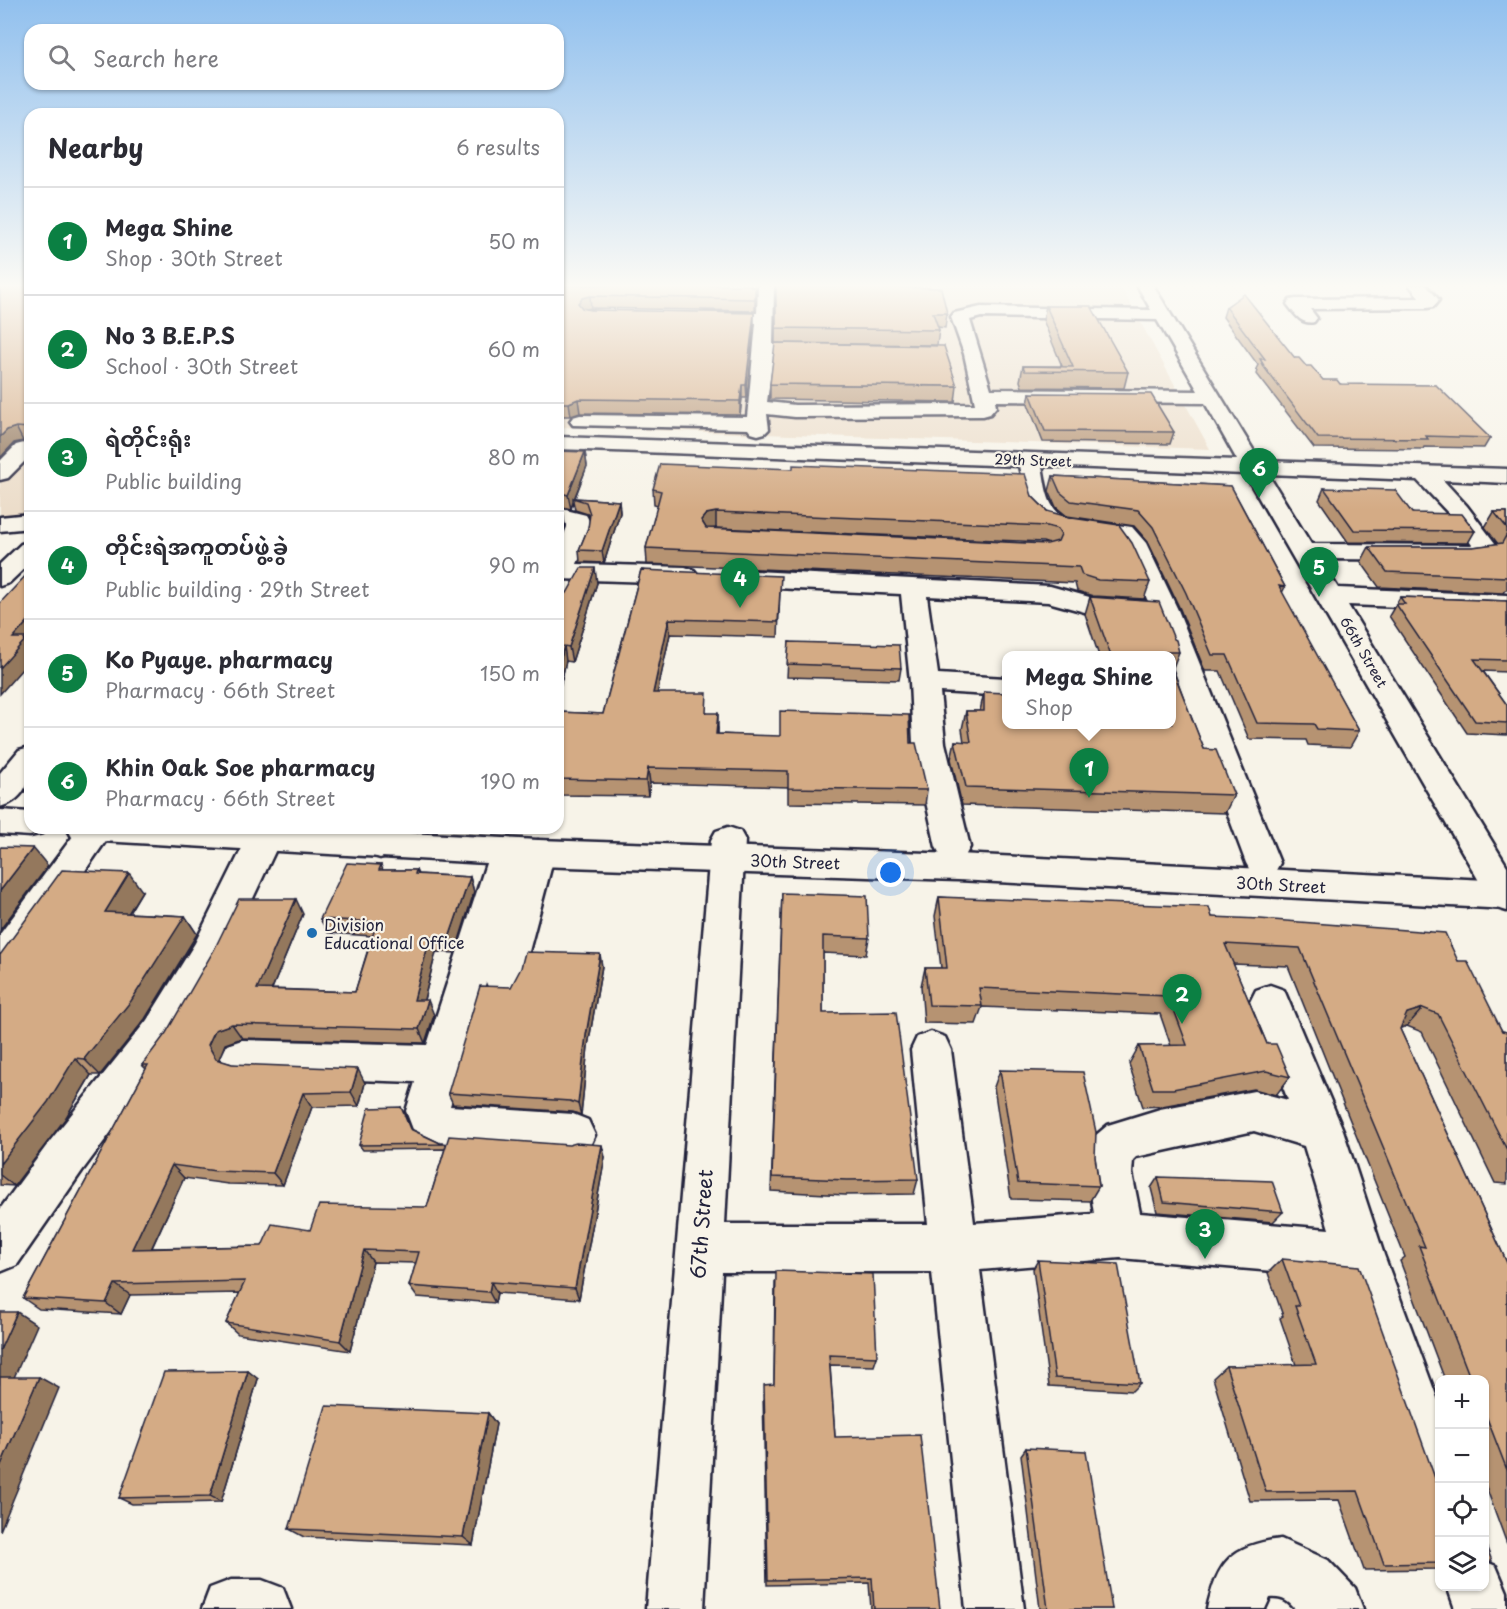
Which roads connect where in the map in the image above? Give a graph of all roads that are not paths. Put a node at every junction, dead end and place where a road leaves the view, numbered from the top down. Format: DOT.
graph roads {
  1 [pos="763,360"];
  2 [pos="974,360"];
  3 [pos="1191,360"];
  4 [pos="1131,378"];
  5 [pos="982,395"];
  6 [pos="1141,396"];
  7 [pos="1213,397"];
  8 [pos="757,415"];
  9 [pos="580,421"];
  10 [pos="564,443"];
  11 [pos="24,450"];
  12 [pos="753,450"];
  13 [pos="1029,459"];
  14 [pos="1255,467"];
  15 [pos="0,473"];
  16 [pos="1423,473"];
  17 [pos="1507,476"];
  18 [pos="564,516"];
  19 [pos="24,522"];
  20 [pos="0,524"];
  21 [pos="1304,551"];
  22 [pos="24,555"];
  23 [pos="564,576"];
  24 [pos="0,578"];
  25 [pos="913,587"];
  26 [pos="1331,596"];
  27 [pos="1507,603"];
  28 [pos="1165,610"];
  29 [pos="925,682"];
  30 [pos="1002,687"];
  31 [pos="24,765"];
  32 [pos="0,795"];
  33 [pos="0,812"];
  34 [pos="24,813"];
  35 [pos="0,822"];
  36 [pos="24,824"];
  37 [pos="86,834"];
  38 [pos="266,834"];
  39 [pos="326,834"];
  40 [pos="501,834"];
  41 [pos="385,836"];
  42 [pos="953,847"];
  43 [pos="727,849"];
  44 [pos="523,852"];
  45 [pos="1263,863"];
  46 [pos="1504,887"];
  47 [pos="0,963"];
  48 [pos="503,978"];
  49 [pos="1270,1002"];
  50 [pos="931,1050"];
  51 [pos="242,1058"];
  52 [pos="441,1064"];
  53 [pos="1321,1130"];
  54 [pos="573,1135"];
  55 [pos="1120,1235"];
  56 [pos="0,1248"];
  57 [pos="699,1248"];
  58 [pos="955,1248"];
  59 [pos="1360,1255"];
  60 [pos="1435,1468"];
  61 [pos="1477,1591"];
  62 [pos="231,1609"];
  63 [pos="262,1609"];
  64 [pos="675,1609"];
  65 [pos="995,1609"];
  66 [pos="1236,1609"];
  67 [pos="1334,1609"];
  68 [pos="1484,1609"];
  1 -- 8 [label="street"];
  2 -- 5 [label="street"];
  3 -- 7 [label="street, 66th Street"];
  4 -- 6 [label="street"];
  5 -- 6 [label="street"];
  5 -- 8 [label="street"];
  6 -- 7 [label="street"];
  7 -- 14 [label="street, 66th Street"];
  8 -- 9 [label="street"];
  8 -- 12 [label="street"];
  10 -- 12 [label="street, 29th Street"];
  11 -- 15 [label="street"];
  12 -- 13 [label="street, 29th Street"];
  13 -- 14 [label="street, 29th Street"];
  13 -- 28 [label="street"];
  14 -- 16 [label="street, 29th Street"];
  14 -- 21 [label="street, 66th Street"];
  16 -- 17 [label="street, 29th Street"];
  16 -- 21 [label="street"];
  18 -- 23 [label="street"];
  19 -- 20 [label="street"];
  21 -- 26 [label="street, 66th Street"];
  22 -- 24 [label="street"];
  23 -- 25 [label="street"];
  25 -- 28 [label="street"];
  25 -- 29 [label="street"];
  26 -- 27 [label="street"];
  26 -- 46 [label="street, 66th Street"];
  28 -- 45 [label="street"];
  29 -- 30 [label="street"];
  29 -- 42 [label="street"];
  31 -- 32 [label="street"];
  33 -- 34 [label="street"];
  35 -- 36 [label="street"];
  37 -- 47 [label="street"];
  38 -- 56 [label="street"];
  39 -- 41 [label="street, 30th Street"];
  40 -- 43 [label="street, 30th Street"];
  41 -- 44 [label="street, 30th Street"];
  42 -- 43 [label="street, 30th Street"];
  42 -- 45 [label="street, 30th Street"];
  43 -- 44 [label="street, 30th Street"];
  43 -- 46 [label="street, 30th Street"];
  43 -- 57 [label="street, 67th Street"];
  44 -- 48 [label="street"];
  44 -- 52 [label="street"];
  45 -- 46 [label="street, 30th Street"];
  49 -- 53 [label="street"];
  50 -- 58 [label="street"];
  51 -- 52 [label="street"];
  52 -- 54 [label="street"];
  53 -- 55 [label="street"];
  53 -- 59 [label="street"];
  55 -- 58 [label="street"];
  55 -- 59 [label="street"];
  57 -- 58 [label="street"];
  57 -- 64 [label="street, 67th Street"];
  58 -- 65 [label="street"];
  59 -- 60 [label="street"];
  61 -- 68 [label="street"];
  62 -- 63 [label="street"];
  66 -- 67 [label="street"];
}
